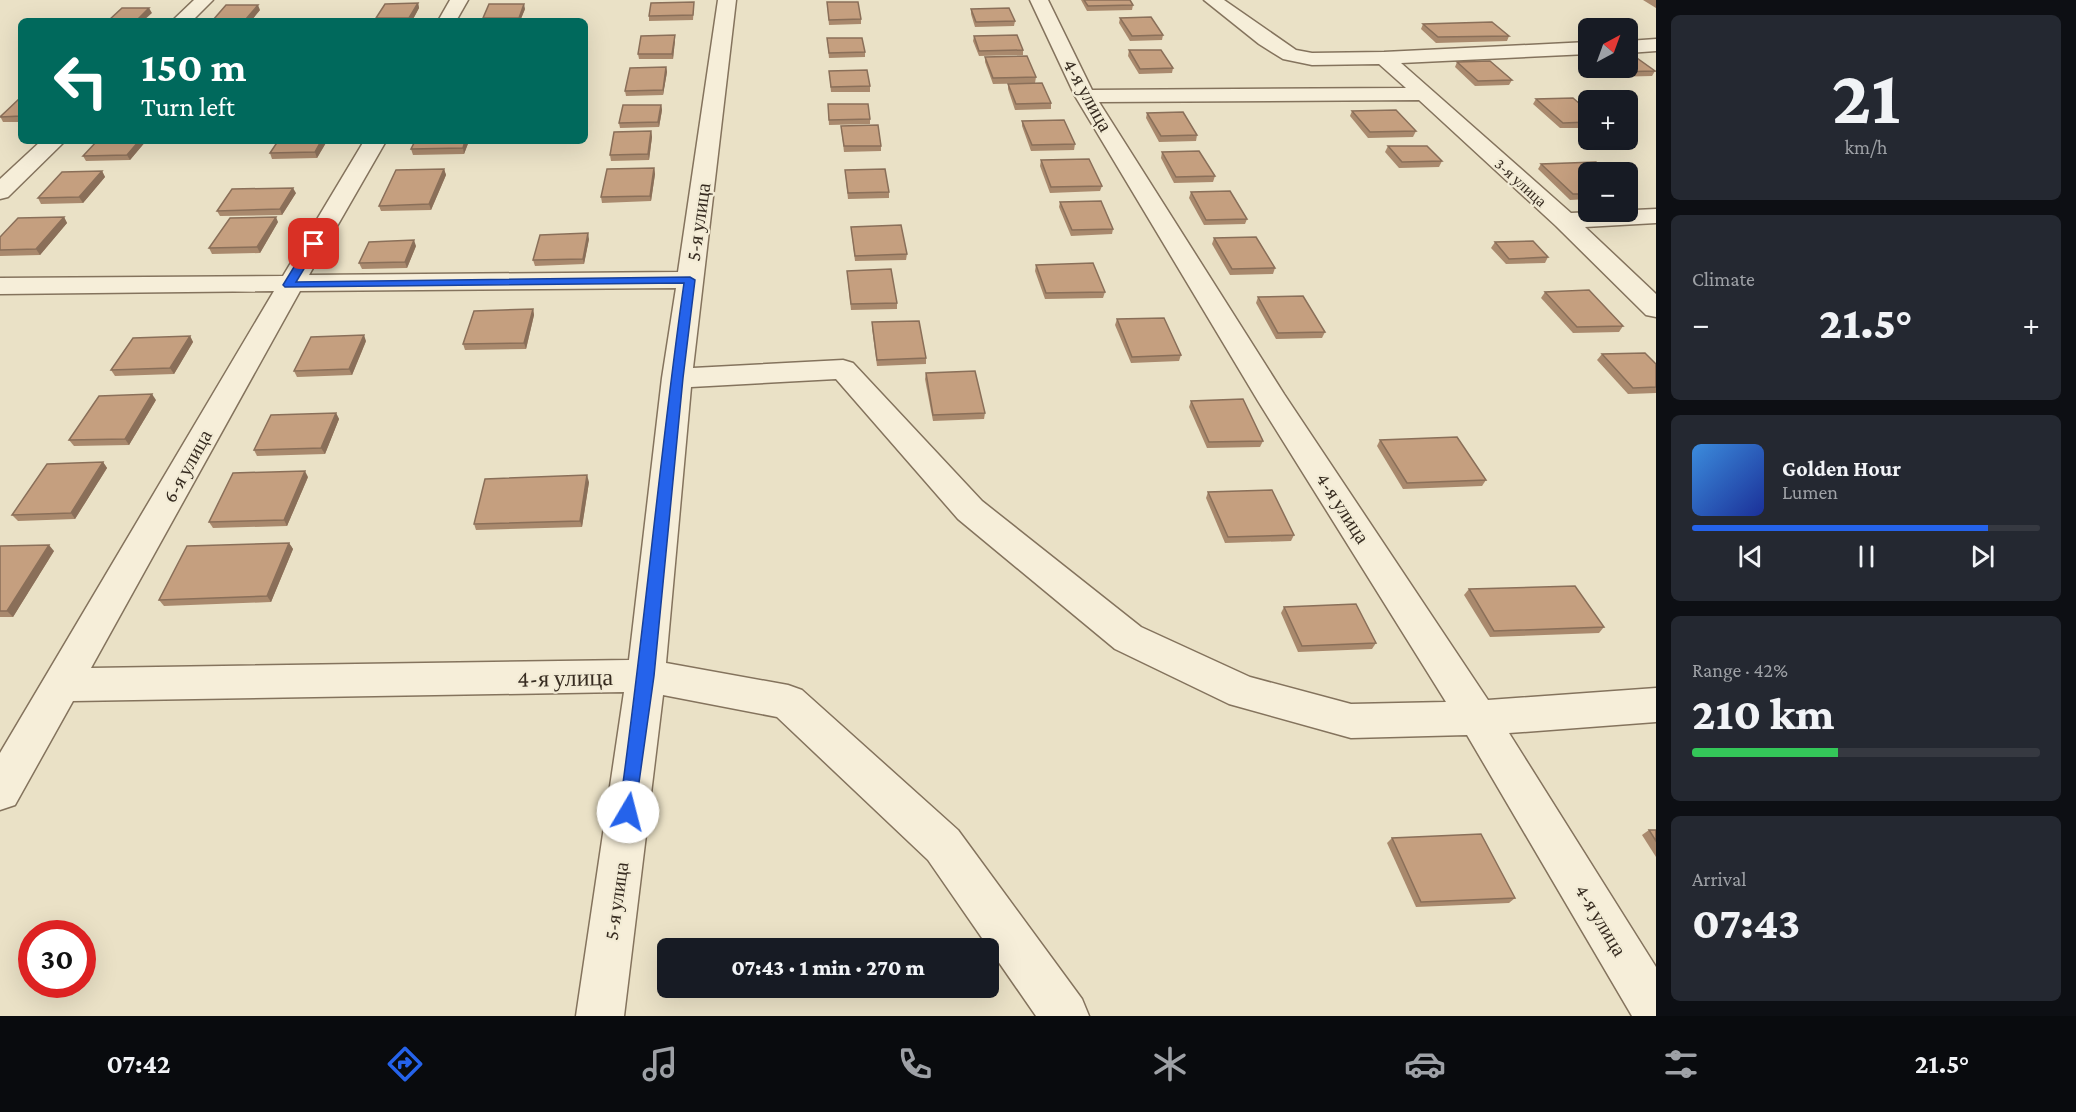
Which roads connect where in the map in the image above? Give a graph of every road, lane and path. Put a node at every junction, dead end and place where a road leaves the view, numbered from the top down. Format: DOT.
graph roads {
  1 [pos="204,0"];
  2 [pos="459,0"];
  3 [pos="728,0"];
  4 [pos="1039,0"];
  5 [pos="1213,0"];
  6 [pos="185,18"];
  7 [pos="449,18"];
  8 [pos="1578,48"];
  9 [pos="1384,58"];
  10 [pos="1424,94"];
  11 [pos="1085,96"];
  12 [pos="51,144"];
  13 [pos="373,144"];
  14 [pos="0,192"];
  15 [pos="1656,216"];
  16 [pos="1565,221"];
  17 [pos="690,280"];
  18 [pos="289,285"];
  19 [pos="0,286"];
  20 [pos="1656,309"];
  21 [pos="677,378"];
  22 [pos="646,676"];
  23 [pos="63,685"];
  24 [pos="1656,705"];
  25 [pos="1478,718"];
  26 [pos="0,791"];
  27 [pos="1656,1011"];
  28 [pos="600,1016"];
  29 [pos="1065,1016"];
  1 -- 6 [label="street"];
  2 -- 7 [label="street"];
  3 -- 17 [label="street, 5-я улица"];
  4 -- 11 [label="street, 4-я улица"];
  5 -- 9 [label="street"];
  8 -- 9 [label="street"];
  9 -- 10 [label="street, 3-я улица"];
  10 -- 11 [label="street"];
  10 -- 16 [label="street, 3-я улица"];
  11 -- 25 [label="street, 4-я улица"];
  12 -- 14 [label="street"];
  13 -- 18 [label="street, 6-я улица"];
  15 -- 16 [label="street"];
  16 -- 20 [label="street, 3-я улица"];
  17 -- 18 [label="street"];
  17 -- 21 [label="street, 5-я улица"];
  18 -- 19 [label="street"];
  18 -- 23 [label="street, 6-я улица"];
  21 -- 22 [label="street, 5-я улица"];
  21 -- 25 [label="street"];
  22 -- 23 [label="street, 4-я улица"];
  22 -- 28 [label="street, 5-я улица"];
  22 -- 29 [label="street, 4-я улица"];
  23 -- 26 [label="street, 6-я улица"];
  24 -- 25 [label="street"];
  25 -- 27 [label="street, 4-я улица"];
}
